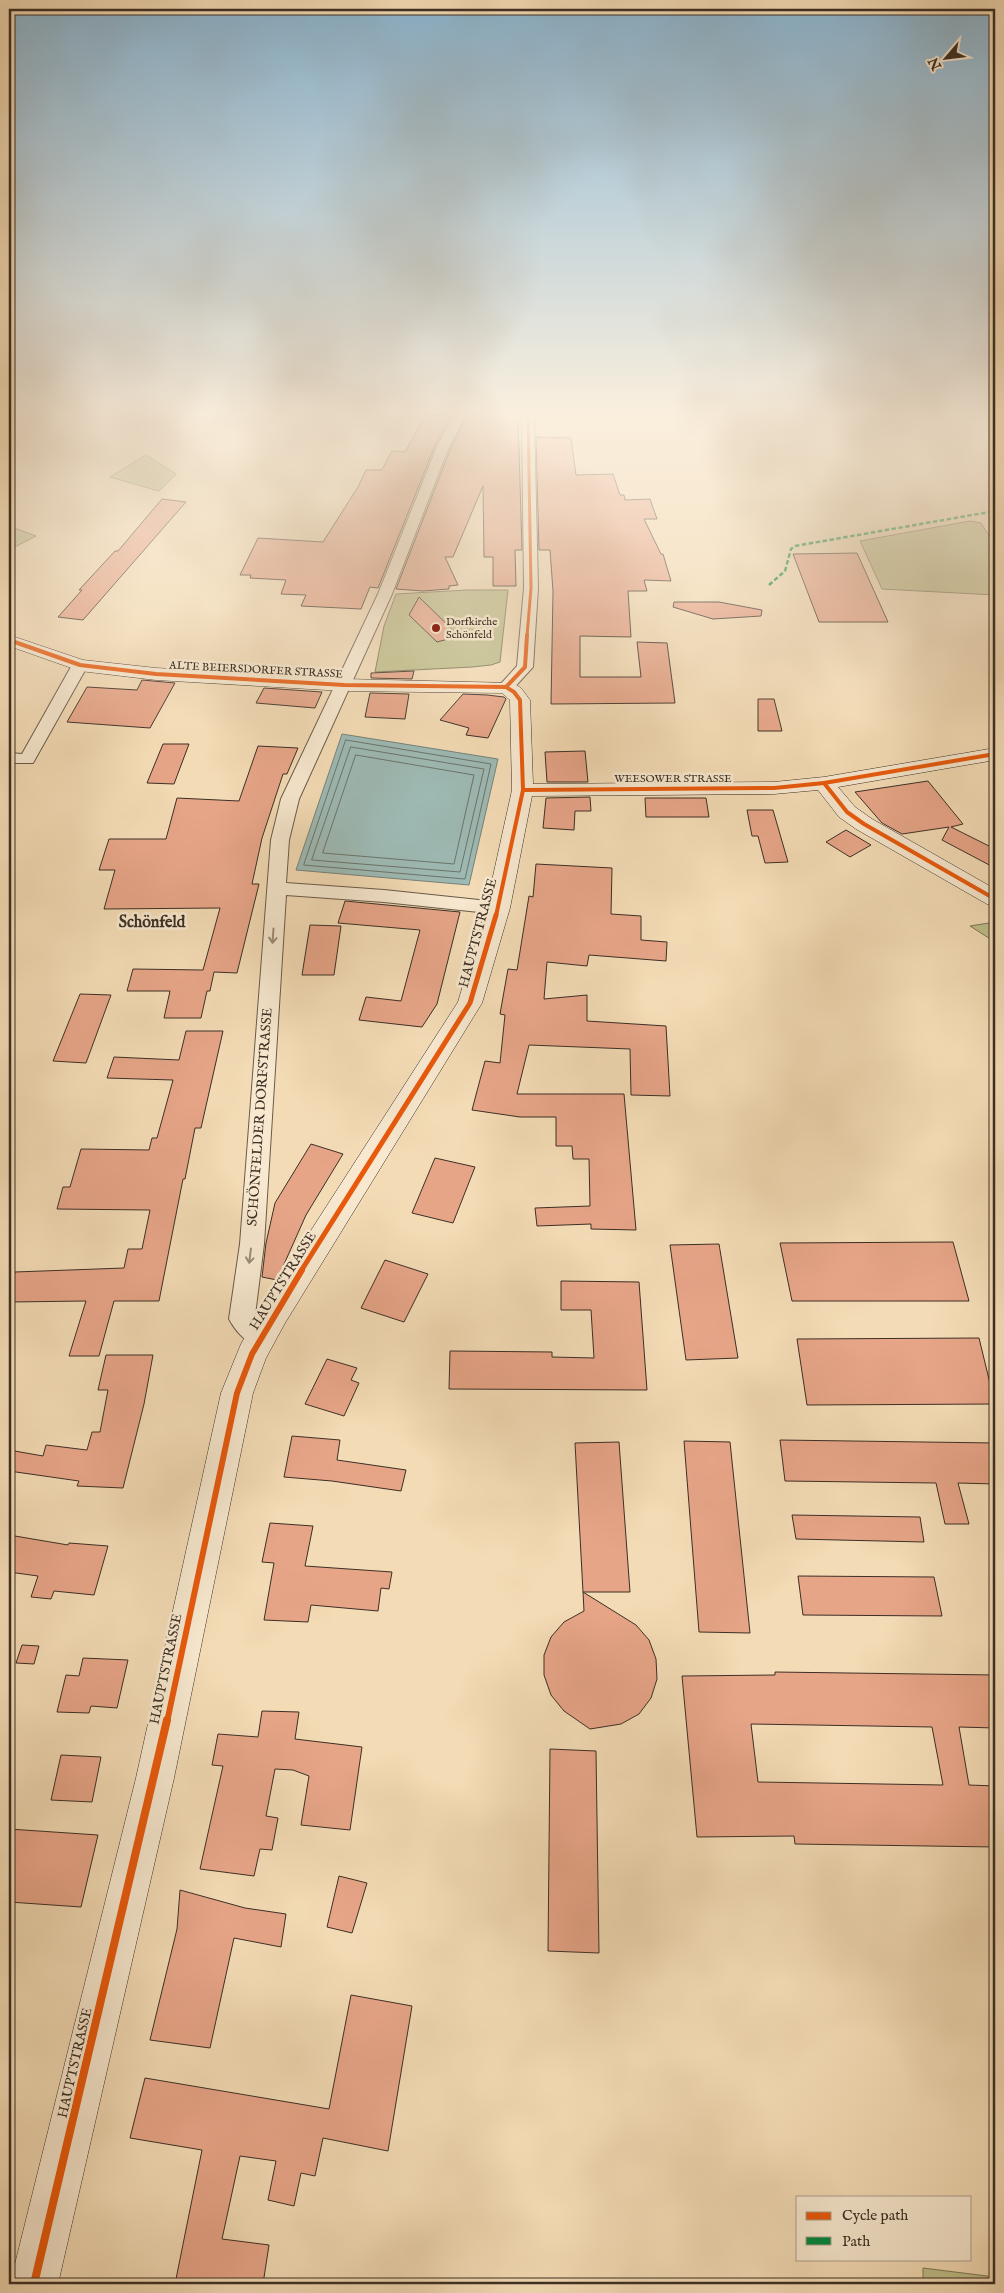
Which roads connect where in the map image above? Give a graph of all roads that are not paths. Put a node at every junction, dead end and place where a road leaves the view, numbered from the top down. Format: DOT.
graph roads {
  1 [pos="413,522"];
  2 [pos="530,522"];
  3 [pos="9,640"];
  4 [pos="80,665"];
  5 [pos="344,685"];
  6 [pos="506,688"];
  7 [pos="995,754"];
  8 [pos="9,758"];
  9 [pos="824,784"];
  10 [pos="522,790"];
  11 [pos="276,888"];
  12 [pos="995,899"];
  13 [pos="498,908"];
  14 [pos="261,1337"];
  15 [pos="34,2284"];
  1 -- 5 [label="street, SCHÖNFELDER DORFSTRASSE"];
  2 -- 6 [label="street"];
  3 -- 4 [label="main road, ALTE BEIERSDORFER STRASSE"];
  4 -- 5 [label="main road, ALTE BEIERSDORFER STRASSE"];
  4 -- 8 [label="street"];
  5 -- 6 [label="main road, ALTE BEIERSDORFER STRASSE"];
  5 -- 11 [label="street, SCHÖNFELDER DORFSTRASSE"];
  6 -- 10 [label="main road, HAUPTSTRASSE"];
  7 -- 9 [label="main road, WEESOWER STRASSE"];
  9 -- 10 [label="main road, WEESOWER STRASSE"];
  9 -- 12 [label="main road"];
  10 -- 13 [label="main road, HAUPTSTRASSE"];
  11 -- 13 [label="street"];
  11 -- 14 [label="street, SCHÖNFELDER DORFSTRASSE, one-way"];
  13 -- 14 [label="main road, HAUPTSTRASSE"];
  14 -- 15 [label="main road, HAUPTSTRASSE"];
}
